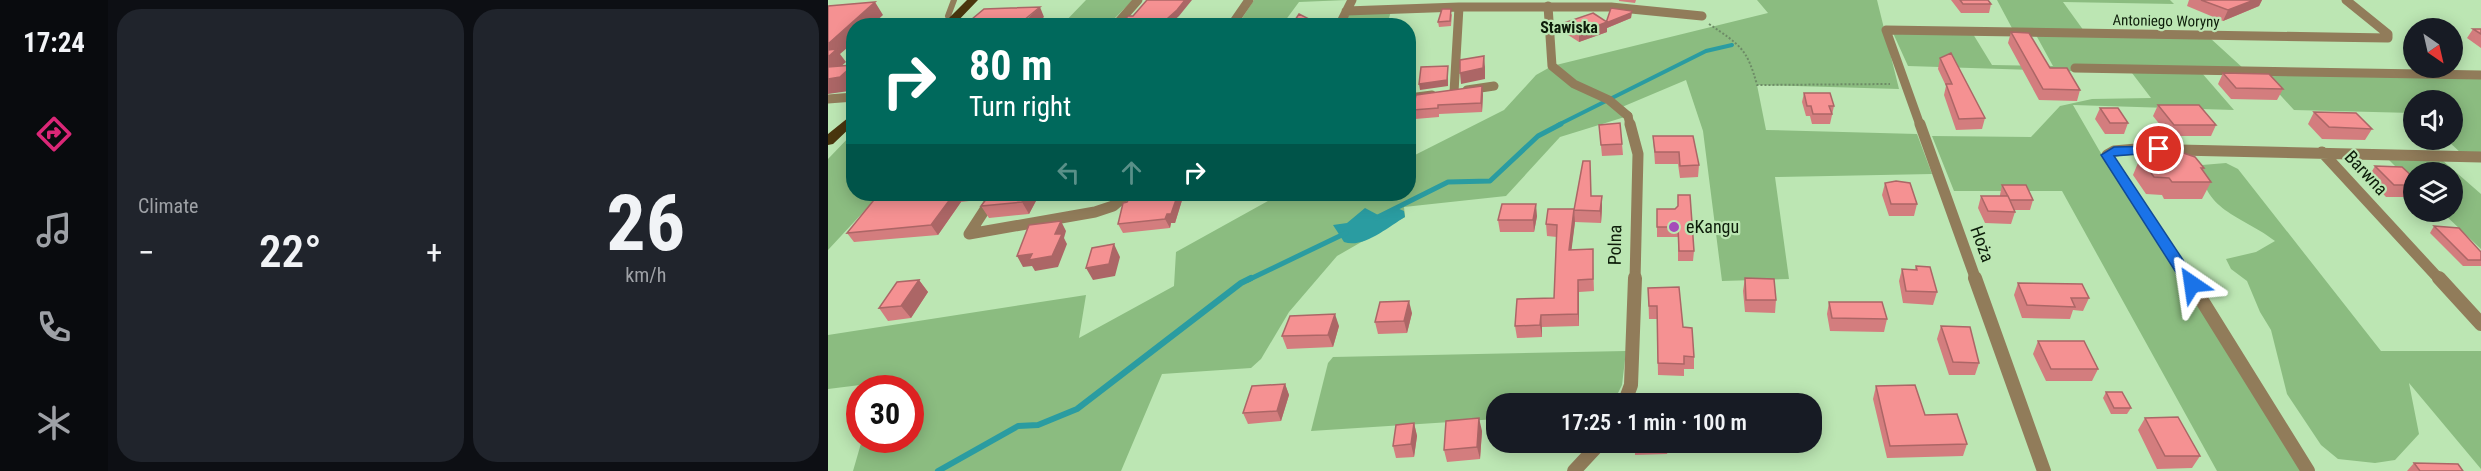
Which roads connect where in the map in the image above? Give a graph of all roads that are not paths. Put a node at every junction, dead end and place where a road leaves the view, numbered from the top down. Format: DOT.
graph roads {
  1 [pos="954,0"];
  2 [pos="973,0"];
  3 [pos="978,0"];
  4 [pos="1138,0"];
  5 [pos="1250,0"];
  6 [pos="1352,0"];
  7 [pos="2346,0"];
  8 [pos="963,6"];
  9 [pos="1548,6"];
  10 [pos="1459,7"];
  11 [pos="1346,11"];
  12 [pos="1702,16"];
  13 [pos="947,18"];
  14 [pos="950,18"];
  15 [pos="1122,18"];
  16 [pos="1237,18"];
  17 [pos="1343,18"];
  18 [pos="1886,30"];
  19 [pos="2075,68"];
  20 [pos="2481,75"];
  21 [pos="1494,86"];
  22 [pos="1454,92"];
  23 [pos="1416,97"];
  24 [pos="846,98"];
  25 [pos="828,99"];
  26 [pos="846,124"];
  27 [pos="828,141"];
  28 [pos="2322,152"];
  29 [pos="2481,157"];
  30 [pos="990,201"];
  31 [pos="1118,201"];
  32 [pos="2481,324"];
  33 [pos="1628,393"];
  34 [pos="1591,453"];
  35 [pos="1574,471"];
  36 [pos="2044,471"];
  37 [pos="2308,471"];
  1 -- 13 [label="lane"];
  2 -- 8 [label="main road"];
  3 -- 8 [label="lane"];
  4 -- 15 [label="street"];
  5 -- 16 [label="street"];
  6 -- 11 [label="street"];
  7 -- 18 [label="street, Antoniego Woryny"];
  8 -- 14 [label="main road"];
  9 -- 10 [label="street"];
  9 -- 12 [label="street"];
  9 -- 33 [label="street, Polna"];
  10 -- 11 [label="street"];
  10 -- 22 [label="street"];
  11 -- 17 [label="street"];
  18 -- 36 [label="street, Hoża"];
  19 -- 20 [label="street"];
  21 -- 22 [label="street"];
  22 -- 23 [label="street"];
  24 -- 25 [label="street"];
  26 -- 27 [label="main road"];
  28 -- 29 [label="street"];
  28 -- 32 [label="street, Barwna"];
  28 -- 37 [label="street"];
  30 -- 31 [label="street"];
  34 -- 35 [label="street"];
}
